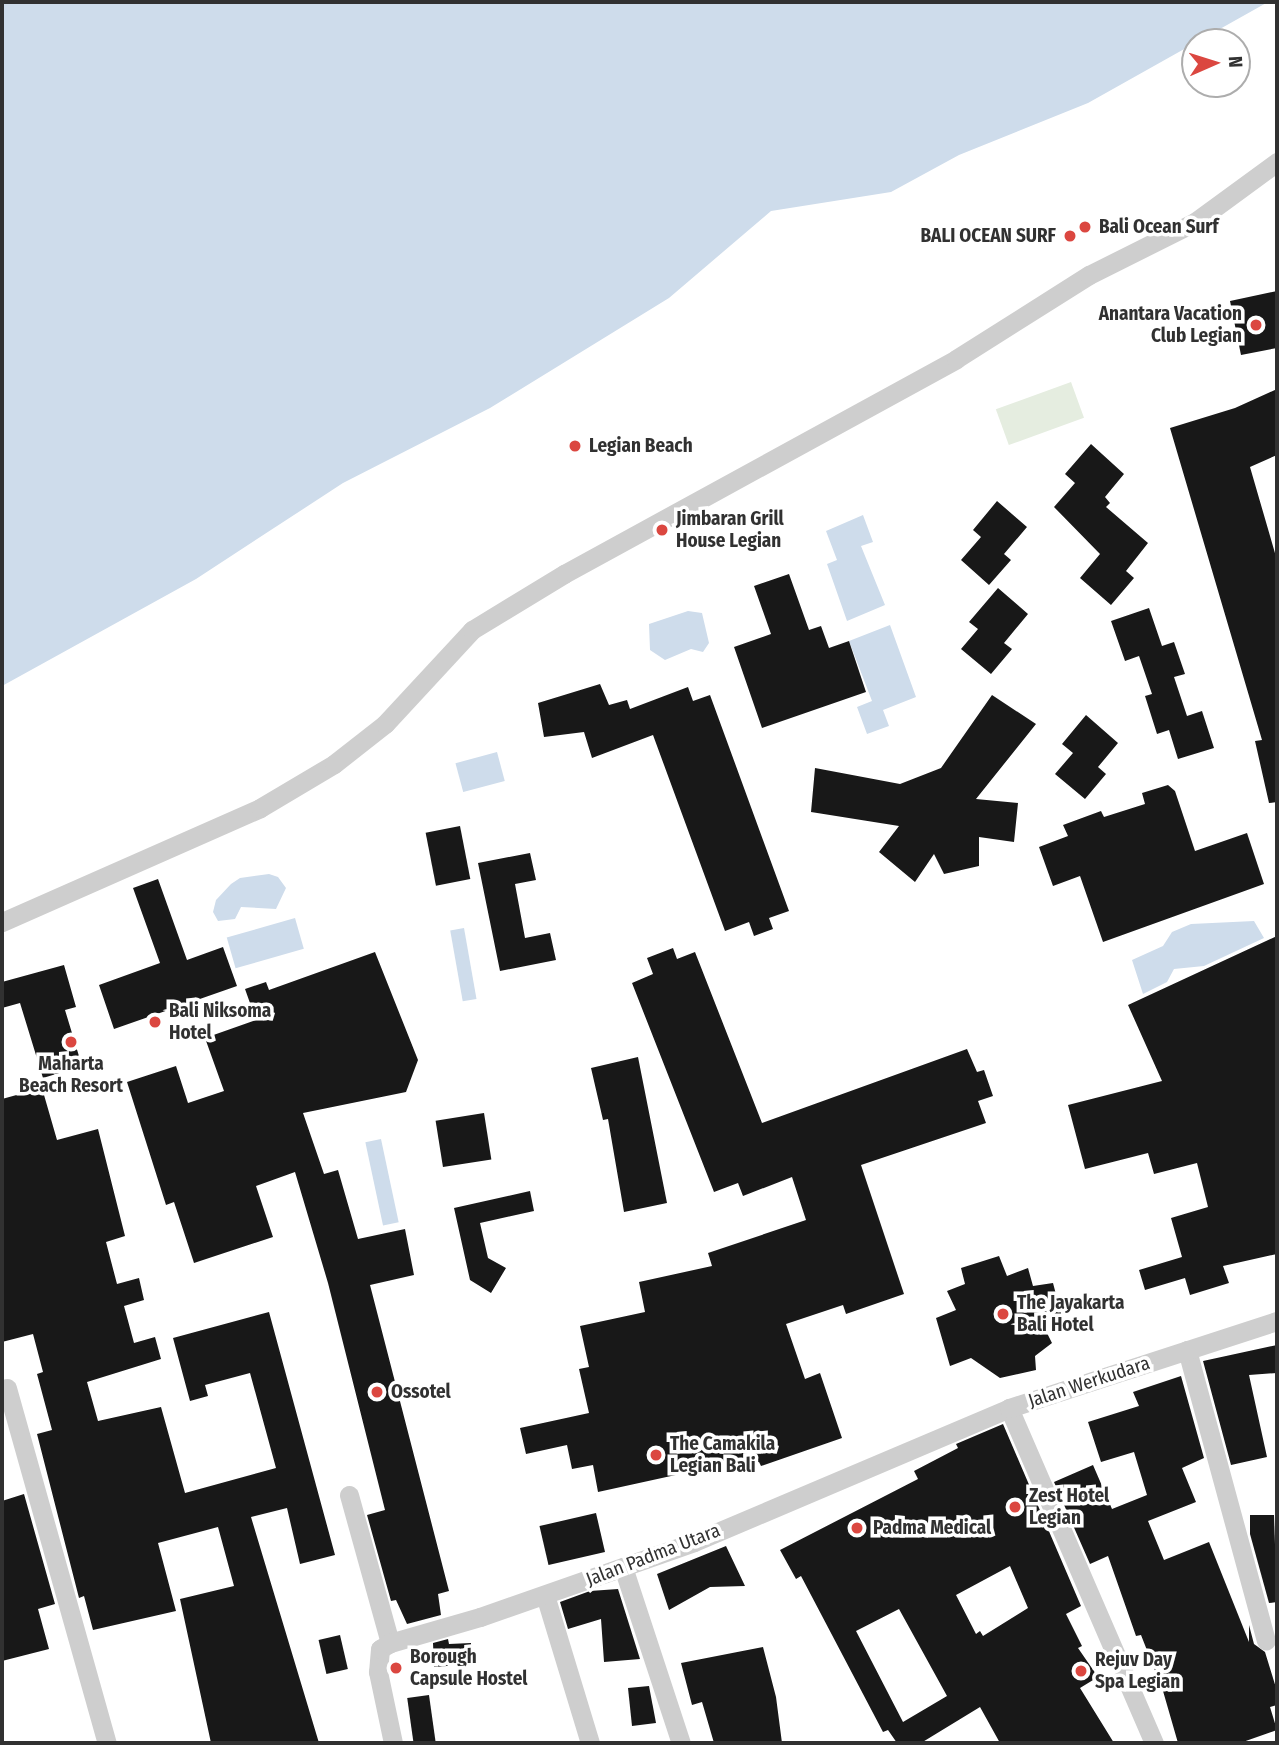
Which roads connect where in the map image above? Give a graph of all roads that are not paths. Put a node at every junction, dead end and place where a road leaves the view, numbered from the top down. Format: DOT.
graph roads {
  1 [pos="1277,162"];
  2 [pos="2,922"];
  3 [pos="1277,1321"];
  4 [pos="1187,1350"];
  5 [pos="7,1388"];
  6 [pos="1009,1408"];
  7 [pos="349,1496"];
  8 [pos="623,1567"];
  9 [pos="545,1595"];
  10 [pos="1266,1640"];
  11 [pos="385,1646"];
  12 [pos="107,1743"];
  13 [pos="393,1743"];
  14 [pos="590,1743"];
  15 [pos="681,1743"];
  16 [pos="1154,1743"];
  1 -- 2 [label="street"];
  3 -- 4 [label="street, Jalan Werkudara"];
  4 -- 6 [label="street, Jalan Werkudara"];
  4 -- 10 [label="street"];
  5 -- 12 [label="street"];
  6 -- 8 [label="street, Jalan Padma Utara"];
  6 -- 16 [label="street, Jalan Werkudara"];
  7 -- 11 [label="street"];
  8 -- 9 [label="street, Jalan Padma Utara"];
  8 -- 15 [label="street"];
  9 -- 11 [label="street, Jalan Padma Utara"];
  9 -- 14 [label="street"];
  11 -- 13 [label="street"];
}
